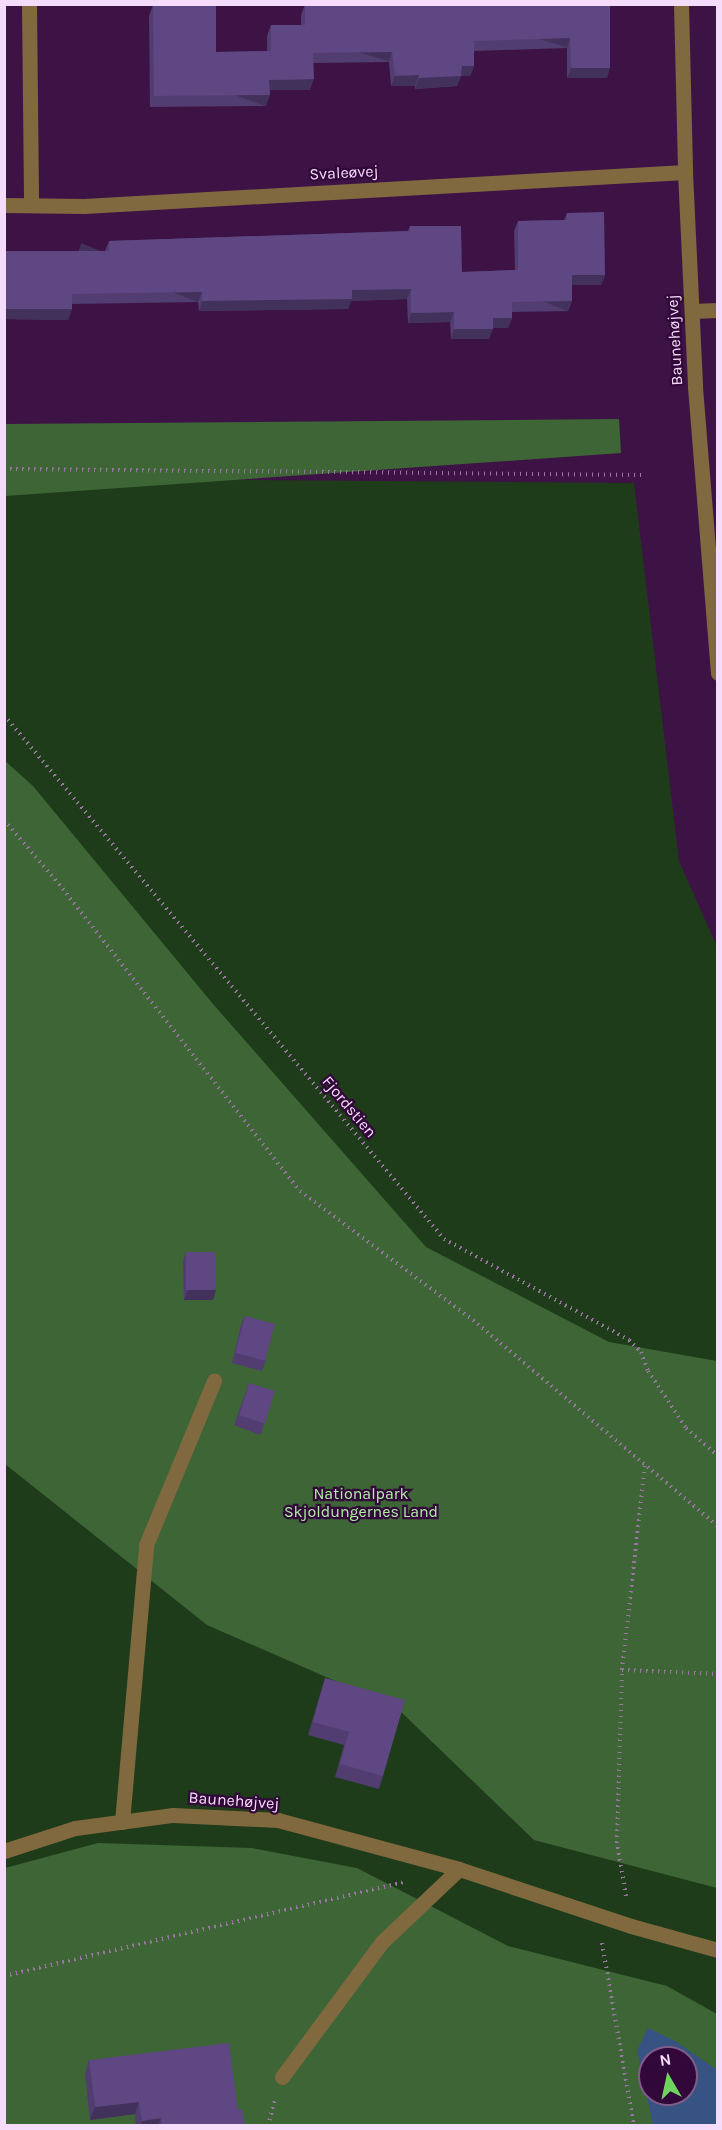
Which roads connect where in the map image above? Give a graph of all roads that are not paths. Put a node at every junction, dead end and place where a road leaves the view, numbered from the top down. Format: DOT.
graph roads {
  1 [pos="28,4"];
  2 [pos="681,4"];
  3 [pos="685,172"];
  4 [pos="4,205"];
  5 [pos="31,205"];
  6 [pos="717,310"];
  7 [pos="692,311"];
  8 [pos="717,673"];
  9 [pos="214,1381"];
  10 [pos="123,1822"];
  11 [pos="4,1851"];
  12 [pos="459,1869"];
  13 [pos="717,1950"];
  14 [pos="282,2077"];
  1 -- 5 [label="street"];
  2 -- 3 [label="street, Baunehøjvej"];
  3 -- 5 [label="street, Svaleøvej"];
  3 -- 7 [label="street, Baunehøjvej"];
  4 -- 5 [label="street, Svaleøvej"];
  6 -- 7 [label="street"];
  7 -- 8 [label="street, Baunehøjvej"];
  9 -- 10 [label="street"];
  10 -- 11 [label="street, Baunehøjvej"];
  10 -- 12 [label="street, Baunehøjvej"];
  12 -- 13 [label="street, Baunehøjvej"];
  12 -- 14 [label="street"];
}
